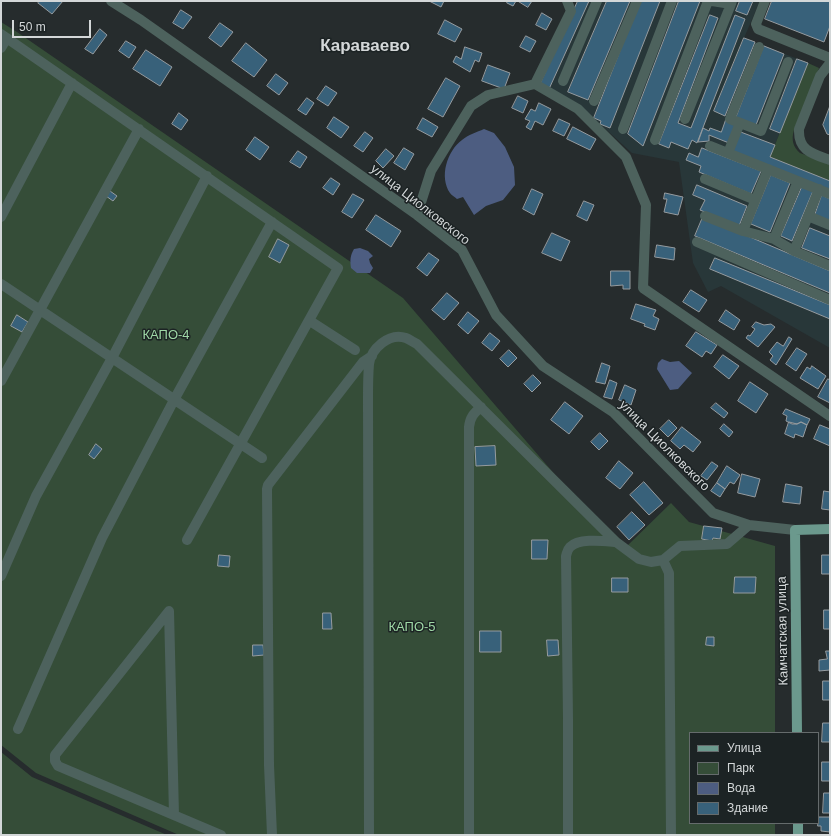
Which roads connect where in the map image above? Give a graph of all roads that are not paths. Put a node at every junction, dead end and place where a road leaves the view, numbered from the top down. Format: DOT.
graph roads {
  1 [pos="111,1"];
  2 [pos="567,1"];
  3 [pos="597,1"];
  4 [pos="637,1"];
  5 [pos="672,1"];
  6 [pos="708,1"];
  7 [pos="712,1"];
  8 [pos="765,1"];
  9 [pos="731,2"];
  10 [pos="4,36"];
  11 [pos="759,47"];
  12 [pos="1,48"];
  13 [pos="830,58"];
  14 [pos="788,62"];
  15 [pos="830,63"];
  16 [pos="563,81"];
  17 [pos="72,83"];
  18 [pos="535,84"];
  19 [pos="594,101"];
  20 [pos="685,119"];
  21 [pos="740,123"];
  22 [pos="139,129"];
  23 [pos="623,129"];
  24 [pos="655,140"];
  25 [pos="710,146"];
  26 [pos="728,153"];
  27 [pos="830,160"];
  28 [pos="768,169"];
  29 [pos="208,176"];
  30 [pos="705,179"];
  31 [pos="798,181"];
  32 [pos="819,189"];
  33 [pos="830,194"];
  34 [pos="755,200"];
  35 [pos="417,215"];
  36 [pos="705,216"];
  37 [pos="808,216"];
  38 [pos="1,217"];
  39 [pos="272,222"];
  40 [pos="830,225"];
  41 [pos="743,231"];
  42 [pos="774,239"];
  43 [pos="697,242"];
  44 [pos="794,251"];
  45 [pos="830,266"];
  46 [pos="1,284"];
  47 [pos="830,300"];
  48 [pos="40,310"];
  49 [pos="310,321"];
  50 [pos="355,350"];
  51 [pos="372,356"];
  52 [pos="112,358"];
  53 [pos="1,381"];
  54 [pos="174,400"];
  55 [pos="480,407"];
  56 [pos="830,416"];
  57 [pos="240,444"];
  58 [pos="262,458"];
  59 [pos="749,525"];
  60 [pos="830,529"];
  61 [pos="795,530"];
  62 [pos="187,540"];
  63 [pos="616,542"];
  64 [pos="664,560"];
  65 [pos="1,576"];
  66 [pos="18,729"];
  67 [pos="797,732"];
  68 [pos="174,815"];
  69 [pos="798,824"];
  70 [pos="221,835"];
  71 [pos="272,835"];
  72 [pos="370,835"];
  73 [pos="469,835"];
  74 [pos="568,835"];
  75 [pos="671,835"];
  76 [pos="798,835"];
  1 -- 35 [label="street, улица Циолковского"];
  2 -- 18 [label="street"];
  3 -- 16 [label="street"];
  4 -- 19 [label="street"];
  5 -- 23 [label="street"];
  6 -- 24 [label="street"];
  7 -- 9 [label="street"];
  8 -- 13 [label="street"];
  9 -- 20 [label="street"];
  10 -- 12 [label="street"];
  10 -- 17 [label="street"];
  11 -- 21 [label="street"];
  14 -- 21 [label="street"];
  15 -- 27 [label="street"];
  17 -- 22 [label="street"];
  17 -- 38 [label="street"];
  18 -- 35 [label="street"];
  18 -- 56 [label="street"];
  21 -- 26 [label="street"];
  22 -- 29 [label="street"];
  22 -- 48 [label="street"];
  25 -- 26 [label="street"];
  26 -- 28 [label="street"];
  28 -- 31 [label="street"];
  28 -- 34 [label="street"];
  29 -- 39 [label="street"];
  29 -- 52 [label="street"];
  30 -- 34 [label="street"];
  31 -- 32 [label="street"];
  31 -- 42 [label="street"];
  32 -- 33 [label="street"];
  32 -- 37 [label="street"];
  34 -- 41 [label="street"];
  35 -- 59 [label="street, улица Циолковского"];
  36 -- 41 [label="street"];
  37 -- 40 [label="street"];
  37 -- 44 [label="street"];
  39 -- 49 [label="street"];
  39 -- 54 [label="street"];
  41 -- 42 [label="street"];
  42 -- 44 [label="street"];
  43 -- 47 [label="street"];
  44 -- 45 [label="street"];
  46 -- 48 [label="street"];
  48 -- 52 [label="street"];
  48 -- 53 [label="street"];
  49 -- 50 [label="street"];
  49 -- 57 [label="street"];
  51 -- 55 [label="street"];
  51 -- 71 [label="street"];
  51 -- 72 [label="street"];
  52 -- 54 [label="street"];
  52 -- 65 [label="street"];
  54 -- 57 [label="street"];
  54 -- 66 [label="street"];
  55 -- 63 [label="street"];
  55 -- 73 [label="street"];
  57 -- 58 [label="street"];
  57 -- 62 [label="street"];
  59 -- 61 [label="street, улица Циолковского"];
  59 -- 64 [label="street"];
  60 -- 61 [label="main road"];
  61 -- 67 [label="main road, Камчатская улица"];
  63 -- 64 [label="street"];
  63 -- 74 [label="street"];
  64 -- 75 [label="street"];
  68 -- 68 [label="street"];
  68 -- 70 [label="street"];
  69 -- 76 [label="main road"];
}
